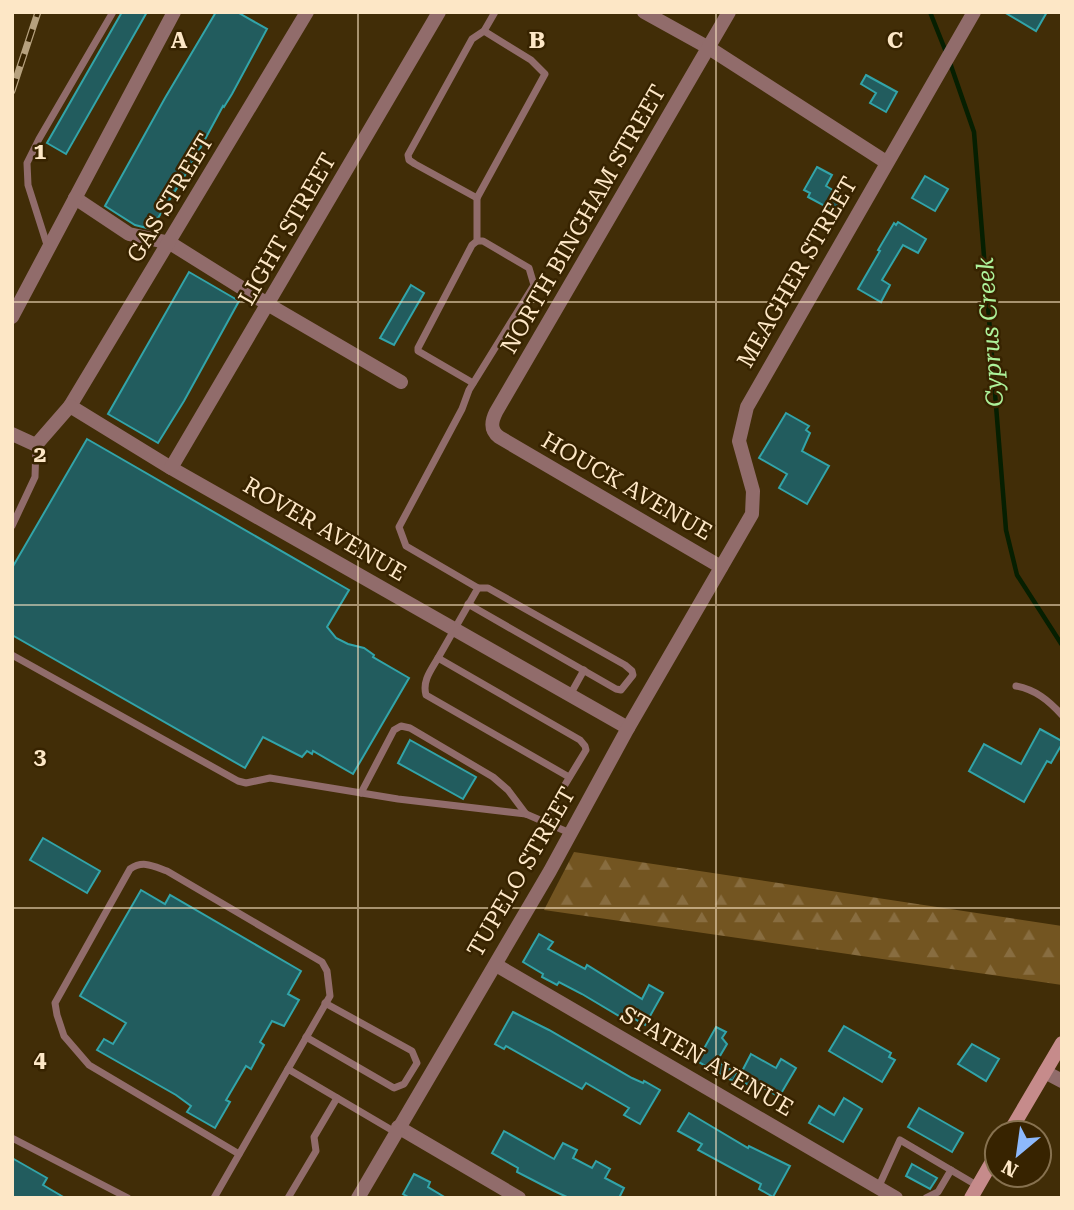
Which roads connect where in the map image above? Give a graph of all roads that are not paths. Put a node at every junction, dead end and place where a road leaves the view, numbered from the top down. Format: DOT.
graph roads {
  1 [pos="113,12"];
  2 [pos="174,12"];
  3 [pos="307,12"];
  4 [pos="439,12"];
  5 [pos="495,12"];
  6 [pos="643,12"];
  7 [pos="729,12"];
  8 [pos="974,12"];
  9 [pos="484,31"];
  10 [pos="709,48"];
  11 [pos="886,162"];
  12 [pos="75,198"];
  13 [pos="477,198"];
  14 [pos="478,241"];
  15 [pos="170,243"];
  16 [pos="48,249"];
  17 [pos="269,305"];
  18 [pos="12,317"];
  19 [pos="401,382"];
  20 [pos="473,383"];
  21 [pos="70,406"];
  22 [pos="12,433"];
  23 [pos="510,444"];
  24 [pos="36,446"];
  25 [pos="171,468"];
  26 [pos="12,526"];
  27 [pos="721,567"];
  28 [pos="478,588"];
  29 [pos="468,604"];
  30 [pos="454,629"];
  31 [pos="12,655"];
  32 [pos="438,658"];
  33 [pos="584,670"];
  34 [pos="1016,686"];
  35 [pos="570,695"];
  36 [pos="1062,715"];
  37 [pos="628,728"];
  38 [pos="569,777"];
  39 [pos="361,793"];
  40 [pos="526,814"];
  41 [pos="543,821"];
  42 [pos="571,834"];
  43 [pos="496,965"];
  44 [pos="325,1003"];
  45 [pos="306,1037"];
  46 [pos="1062,1043"];
  47 [pos="288,1069"];
  48 [pos="1045,1072"];
  49 [pos="1062,1082"];
  50 [pos="337,1098"];
  51 [pos="1017,1119"];
  52 [pos="396,1129"];
  53 [pos="12,1138"];
  54 [pos="239,1153"];
  55 [pos="951,1170"];
  56 [pos="983,1177"];
  57 [pos="878,1188"];
  58 [pos="974,1192"];
  59 [pos="128,1198"];
  60 [pos="214,1198"];
  61 [pos="288,1198"];
  62 [pos="358,1198"];
  63 [pos="519,1198"];
  64 [pos="895,1198"];
  65 [pos="926,1198"];
  1 -- 16 [label="lane"];
  2 -- 12 [label="street"];
  3 -- 15 [label="street, GAS STREET"];
  4 -- 17 [label="street, LIGHT STREET"];
  5 -- 9 [label="lane"];
  6 -- 10 [label="street"];
  7 -- 10 [label="street, NORTH BINGHAM STREET"];
  8 -- 11 [label="street, MEAGHER STREET"];
  9 -- 13 [label="lane"];
  9 -- 13 [label="lane"];
  10 -- 11 [label="street"];
  10 -- 23 [label="street, NORTH BINGHAM STREET"];
  11 -- 27 [label="street, MEAGHER STREET"];
  12 -- 15 [label="street"];
  12 -- 16 [label="street"];
  13 -- 14 [label="lane"];
  14 -- 20 [label="lane"];
  14 -- 20 [label="lane"];
  15 -- 17 [label="street"];
  15 -- 21 [label="street, GAS STREET"];
  16 -- 18 [label="street"];
  17 -- 19 [label="street"];
  17 -- 25 [label="street, LIGHT STREET"];
  20 -- 28 [label="lane"];
  21 -- 24 [label="street"];
  21 -- 25 [label="street, ROVER AVENUE"];
  22 -- 24 [label="street"];
  23 -- 27 [label="street, HOUCK AVENUE"];
  24 -- 26 [label="lane"];
  25 -- 30 [label="street, ROVER AVENUE"];
  27 -- 37 [label="street, TUPELO STREET"];
  28 -- 29 [label="lane"];
  28 -- 33 [label="lane"];
  29 -- 30 [label="lane"];
  29 -- 33 [label="lane"];
  30 -- 32 [label="lane"];
  30 -- 35 [label="street, ROVER AVENUE"];
  31 -- 39 [label="lane"];
  32 -- 38 [label="lane"];
  32 -- 38 [label="lane"];
  33 -- 35 [label="lane"];
  34 -- 36 [label="lane"];
  35 -- 37 [label="street, ROVER AVENUE"];
  37 -- 42 [label="street, TUPELO STREET"];
  38 -- 41 [label="lane"];
  39 -- 40 [label="lane"];
  39 -- 40 [label="lane"];
  40 -- 41 [label="lane"];
  41 -- 42 [label="lane"];
  42 -- 43 [label="street, TUPELO STREET"];
  43 -- 52 [label="street, TUPELO STREET"];
  43 -- 57 [label="street, STATEN AVENUE"];
  44 -- 45 [label="lane"];
  44 -- 45 [label="lane"];
  44 -- 54 [label="lane"];
  45 -- 47 [label="lane"];
  46 -- 48 [label="main road"];
  47 -- 50 [label="lane"];
  47 -- 54 [label="lane"];
  48 -- 49 [label="street"];
  48 -- 51 [label="main road"];
  50 -- 52 [label="lane"];
  50 -- 61 [label="lane"];
  52 -- 62 [label="street, TUPELO STREET"];
  52 -- 63 [label="street"];
  53 -- 59 [label="lane"];
  54 -- 60 [label="lane"];
  55 -- 57 [label="lane"];
  55 -- 58 [label="lane"];
  55 -- 65 [label="lane"];
  56 -- 58 [label="main road"];
  57 -- 64 [label="street, STATEN AVENUE"];
}
